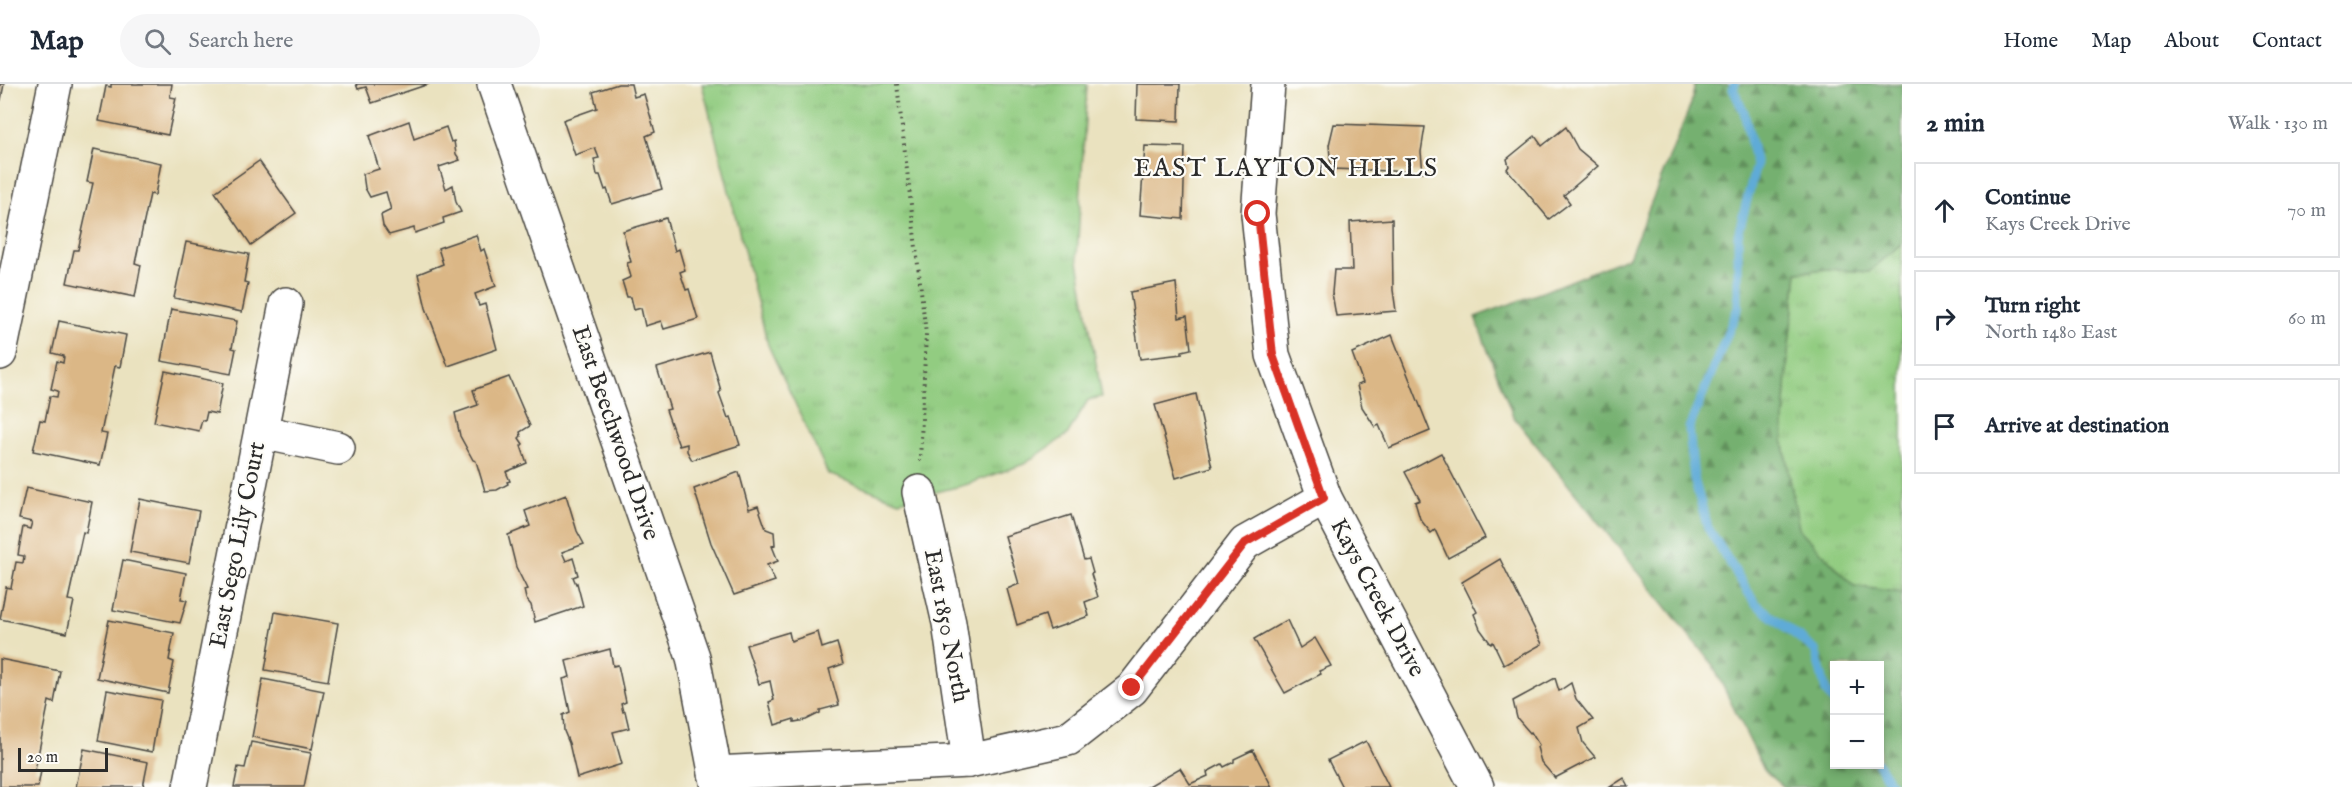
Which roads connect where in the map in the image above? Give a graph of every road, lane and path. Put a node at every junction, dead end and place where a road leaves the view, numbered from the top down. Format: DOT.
graph roads {
  1 [pos="55,84"];
  2 [pos="494,84"];
  3 [pos="897,84"];
  4 [pos="1268,84"];
  5 [pos="7,280"];
  6 [pos="286,304"];
  7 [pos="0,353"];
  8 [pos="261,432"];
  9 [pos="338,448"];
  10 [pos="919,492"];
  11 [pos="1324,498"];
  12 [pos="969,761"];
  13 [pos="717,780"];
  14 [pos="189,787"];
  15 [pos="1478,787"];
  1 -- 5 [label="street"];
  2 -- 13 [label="street, East Beechwood Drive"];
  3 -- 10 [label="path"];
  4 -- 11 [label="street, Kays Creek Drive"];
  5 -- 7 [label="street"];
  6 -- 8 [label="street, East Sego Lily Court"];
  8 -- 9 [label="street"];
  8 -- 14 [label="street, East Sego Lily Court"];
  10 -- 12 [label="street, East 1850 North"];
  11 -- 12 [label="street"];
  11 -- 15 [label="street, Kays Creek Drive"];
  12 -- 13 [label="street"];
}
